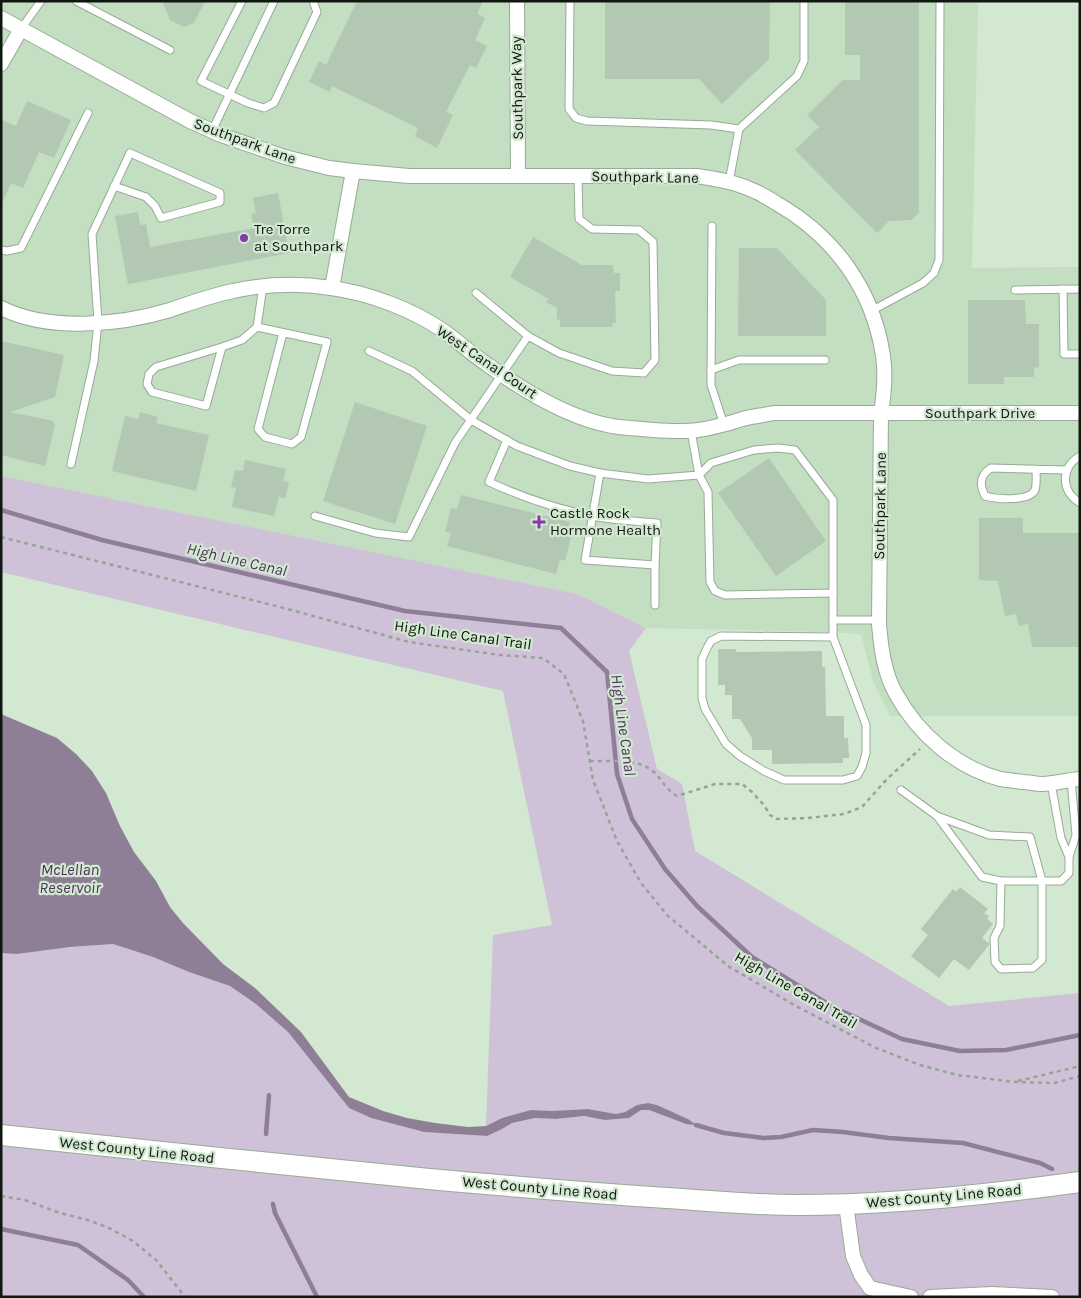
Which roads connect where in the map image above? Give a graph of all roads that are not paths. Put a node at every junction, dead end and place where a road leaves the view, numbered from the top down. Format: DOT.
graph roads {
  1 [pos="41,1"];
  2 [pos="76,1"];
  3 [pos="242,1"];
  4 [pos="274,1"];
  5 [pos="313,1"];
  6 [pos="517,1"];
  7 [pos="570,1"];
  8 [pos="804,1"];
  9 [pos="940,1"];
  10 [pos="1,18"];
  11 [pos="20,29"];
  12 [pos="170,50"];
  13 [pos="1,64"];
  14 [pos="229,95"];
  15 [pos="88,113"];
  16 [pos="739,129"];
  17 [pos="212,131"];
  18 [pos="353,171"];
  19 [pos="518,176"];
  20 [pos="578,176"];
  21 [pos="729,182"];
  22 [pos="114,186"];
  23 [pos="712,226"];
  24 [pos="1,250"];
  25 [pos="262,286"];
  26 [pos="332,288"];
  27 [pos="1064,289"];
  28 [pos="1080,289"];
  29 [pos="1016,290"];
  30 [pos="476,293"];
  31 [pos="1,308"];
  32 [pos="871,311"];
  33 [pos="98,322"];
  34 [pos="257,327"];
  35 [pos="283,333"];
  36 [pos="528,336"];
  37 [pos="222,347"];
  38 [pos="369,351"];
  39 [pos="1080,354"];
  40 [pos="825,360"];
  41 [pos="711,370"];
  42 [pos="502,375"];
  43 [pos="881,413"];
  44 [pos="1080,413"];
  45 [pos="471,420"];
  46 [pos="724,426"];
  47 [pos="691,431"];
  48 [pos="507,440"];
  49 [pos="1080,456"];
  50 [pos="71,464"];
  51 [pos="1036,469"];
  52 [pos="1067,470"];
  53 [pos="600,473"];
  54 [pos="699,475"];
  55 [pos="1080,503"];
  56 [pos="315,516"];
  57 [pos="592,516"];
  58 [pos="655,565"];
  59 [pos="833,593"];
  60 [pos="655,605"];
  61 [pos="833,620"];
  62 [pos="879,620"];
  63 [pos="834,636"];
  64 [pos="1076,779"];
  65 [pos="1051,783"];
  66 [pos="901,790"];
  67 [pos="937,816"];
  68 [pos="1078,835"];
  69 [pos="1069,857"];
  70 [pos="1001,881"];
  71 [pos="1042,881"];
  72 [pos="1,1135"];
  73 [pos="1080,1182"];
  74 [pos="846,1204"];
  75 [pos="911,1297"];
  76 [pos="930,1297"];
  77 [pos="1052,1297"];
  1 -- 11 [label="lane"];
  2 -- 12 [label="lane"];
  3 -- 14 [label="lane"];
  4 -- 14 [label="lane"];
  5 -- 14 [label="lane"];
  6 -- 19 [label="street, Southpark Way"];
  7 -- 16 [label="lane"];
  8 -- 16 [label="lane"];
  9 -- 32 [label="lane"];
  10 -- 11 [label="street, Southpark Lane"];
  11 -- 13 [label="street"];
  11 -- 17 [label="street, Southpark Lane"];
  14 -- 17 [label="lane"];
  15 -- 24 [label="lane"];
  16 -- 21 [label="lane"];
  17 -- 18 [label="street, Southpark Lane"];
  18 -- 19 [label="street, Southpark Lane"];
  18 -- 26 [label="street"];
  19 -- 20 [label="street, Southpark Lane"];
  20 -- 21 [label="street, Southpark Lane"];
  20 -- 36 [label="lane"];
  21 -- 32 [label="street, Southpark Lane"];
  22 -- 22 [label="lane"];
  22 -- 33 [label="lane"];
  23 -- 41 [label="lane"];
  25 -- 26 [label="street, West Canal Court"];
  25 -- 33 [label="street, West Canal Court"];
  25 -- 34 [label="lane"];
  26 -- 42 [label="street, West Canal Court"];
  27 -- 28 [label="lane"];
  27 -- 29 [label="lane"];
  27 -- 39 [label="lane"];
  30 -- 36 [label="lane"];
  31 -- 33 [label="street, West Canal Court"];
  32 -- 43 [label="street, Southpark Lane"];
  33 -- 50 [label="lane"];
  34 -- 35 [label="lane"];
  34 -- 37 [label="lane"];
  35 -- 35 [label="lane"];
  36 -- 42 [label="lane"];
  37 -- 37 [label="lane"];
  38 -- 45 [label="lane"];
  40 -- 41 [label="lane"];
  41 -- 46 [label="lane"];
  42 -- 45 [label="lane"];
  42 -- 47 [label="street, West Canal Court"];
  43 -- 44 [label="street, Southpark Drive"];
  43 -- 46 [label="street, West Canal Court"];
  43 -- 62 [label="street, Southpark Lane"];
  45 -- 48 [label="lane"];
  45 -- 56 [label="lane"];
  46 -- 47 [label="street, West Canal Court"];
  47 -- 54 [label="lane"];
  48 -- 53 [label="lane"];
  48 -- 57 [label="lane"];
  49 -- 52 [label="lane"];
  51 -- 51 [label="lane"];
  51 -- 52 [label="lane"];
  52 -- 55 [label="lane"];
  53 -- 54 [label="lane"];
  53 -- 57 [label="lane"];
  54 -- 59 [label="lane"];
  54 -- 59 [label="lane"];
  57 -- 58 [label="lane"];
  57 -- 58 [label="lane"];
  58 -- 60 [label="lane"];
  59 -- 61 [label="lane"];
  61 -- 62 [label="lane"];
  61 -- 63 [label="lane"];
  62 -- 65 [label="street, Southpark Lane"];
  63 -- 63 [label="lane"];
  64 -- 65 [label="street, Southpark Lane"];
  64 -- 68 [label="lane"];
  65 -- 69 [label="lane"];
  66 -- 67 [label="lane"];
  67 -- 70 [label="lane"];
  67 -- 71 [label="lane"];
  68 -- 69 [label="lane"];
  69 -- 71 [label="lane"];
  70 -- 71 [label="lane"];
  70 -- 71 [label="lane"];
  72 -- 74 [label="main road, West County Line Road"];
  73 -- 74 [label="main road, West County Line Road"];
  74 -- 75 [label="street"];
  76 -- 77 [label="street"];
}
